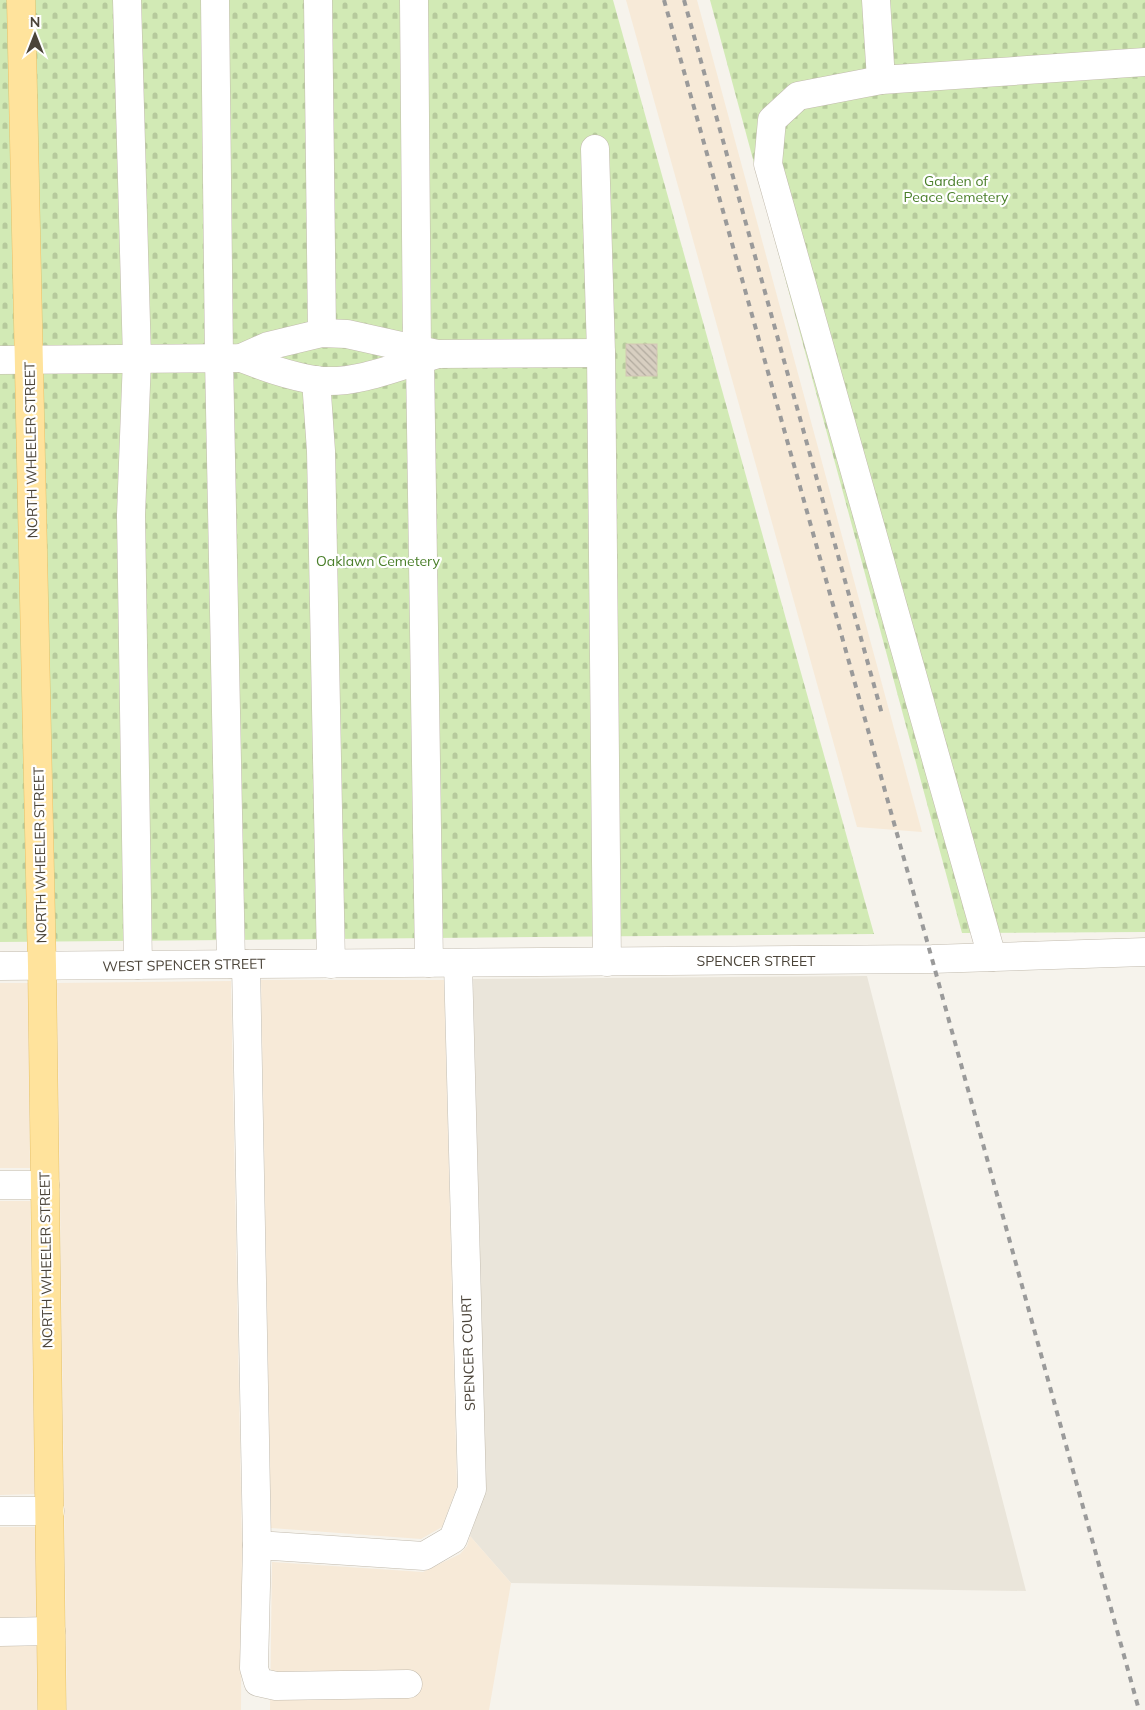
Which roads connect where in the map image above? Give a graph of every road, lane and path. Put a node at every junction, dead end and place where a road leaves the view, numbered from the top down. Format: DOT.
graph roads {
  1 [pos="21,0"];
  2 [pos="127,0"];
  3 [pos="215,0"];
  4 [pos="318,0"];
  5 [pos="414,0"];
  6 [pos="876,0"];
  7 [pos="1145,62"];
  8 [pos="881,80"];
  9 [pos="595,149"];
  10 [pos="322,333"];
  11 [pos="600,353"];
  12 [pos="425,354"];
  13 [pos="230,358"];
  14 [pos="137,359"];
  15 [pos="0,360"];
  16 [pos="30,360"];
  17 [pos="316,380"];
  18 [pos="1145,952"];
  19 [pos="992,957"];
  20 [pos="607,962"];
  21 [pos="429,963"];
  22 [pos="458,963"];
  23 [pos="238,964"];
  24 [pos="331,964"];
  25 [pos="368,964"];
  26 [pos="138,965"];
  27 [pos="0,966"];
  28 [pos="42,966"];
  29 [pos="0,1185"];
  30 [pos="45,1185"];
  31 [pos="0,1511"];
  32 [pos="50,1511"];
  33 [pos="257,1545"];
  34 [pos="51,1631"];
  35 [pos="0,1632"];
  36 [pos="408,1684"];
  37 [pos="52,1710"];
  1 -- 16 [label="main road, NORTH WHEELER STREET"];
  2 -- 14 [label="street"];
  3 -- 13 [label="street"];
  4 -- 10 [label="street"];
  5 -- 12 [label="street"];
  6 -- 8 [label="street"];
  7 -- 8 [label="street"];
  8 -- 19 [label="street"];
  9 -- 11 [label="street"];
  10 -- 12 [label="street"];
  10 -- 13 [label="street"];
  11 -- 12 [label="street"];
  11 -- 20 [label="street"];
  12 -- 17 [label="street"];
  12 -- 21 [label="street"];
  13 -- 14 [label="street"];
  13 -- 17 [label="street"];
  13 -- 23 [label="street"];
  14 -- 16 [label="street"];
  14 -- 26 [label="street"];
  15 -- 16 [label="street"];
  16 -- 28 [label="main road, NORTH WHEELER STREET"];
  17 -- 24 [label="street"];
  18 -- 19 [label="street, SPENCER STREET"];
  19 -- 20 [label="street, SPENCER STREET"];
  20 -- 22 [label="street, SPENCER STREET"];
  21 -- 22 [label="street, SPENCER STREET"];
  21 -- 25 [label="street, SPENCER STREET"];
  22 -- 33 [label="street, SPENCER COURT"];
  23 -- 24 [label="street, WEST SPENCER STREET"];
  23 -- 26 [label="street, WEST SPENCER STREET"];
  23 -- 33 [label="street"];
  24 -- 25 [label="street, WEST SPENCER STREET"];
  26 -- 28 [label="street, WEST SPENCER STREET"];
  27 -- 28 [label="street, WEST SPENCER STREET"];
  28 -- 30 [label="main road, NORTH WHEELER STREET"];
  29 -- 30 [label="street"];
  30 -- 32 [label="main road, NORTH WHEELER STREET"];
  31 -- 32 [label="street"];
  32 -- 34 [label="main road, NORTH WHEELER STREET"];
  33 -- 36 [label="street"];
  34 -- 35 [label="street"];
  34 -- 37 [label="main road, NORTH WHEELER STREET"];
}
